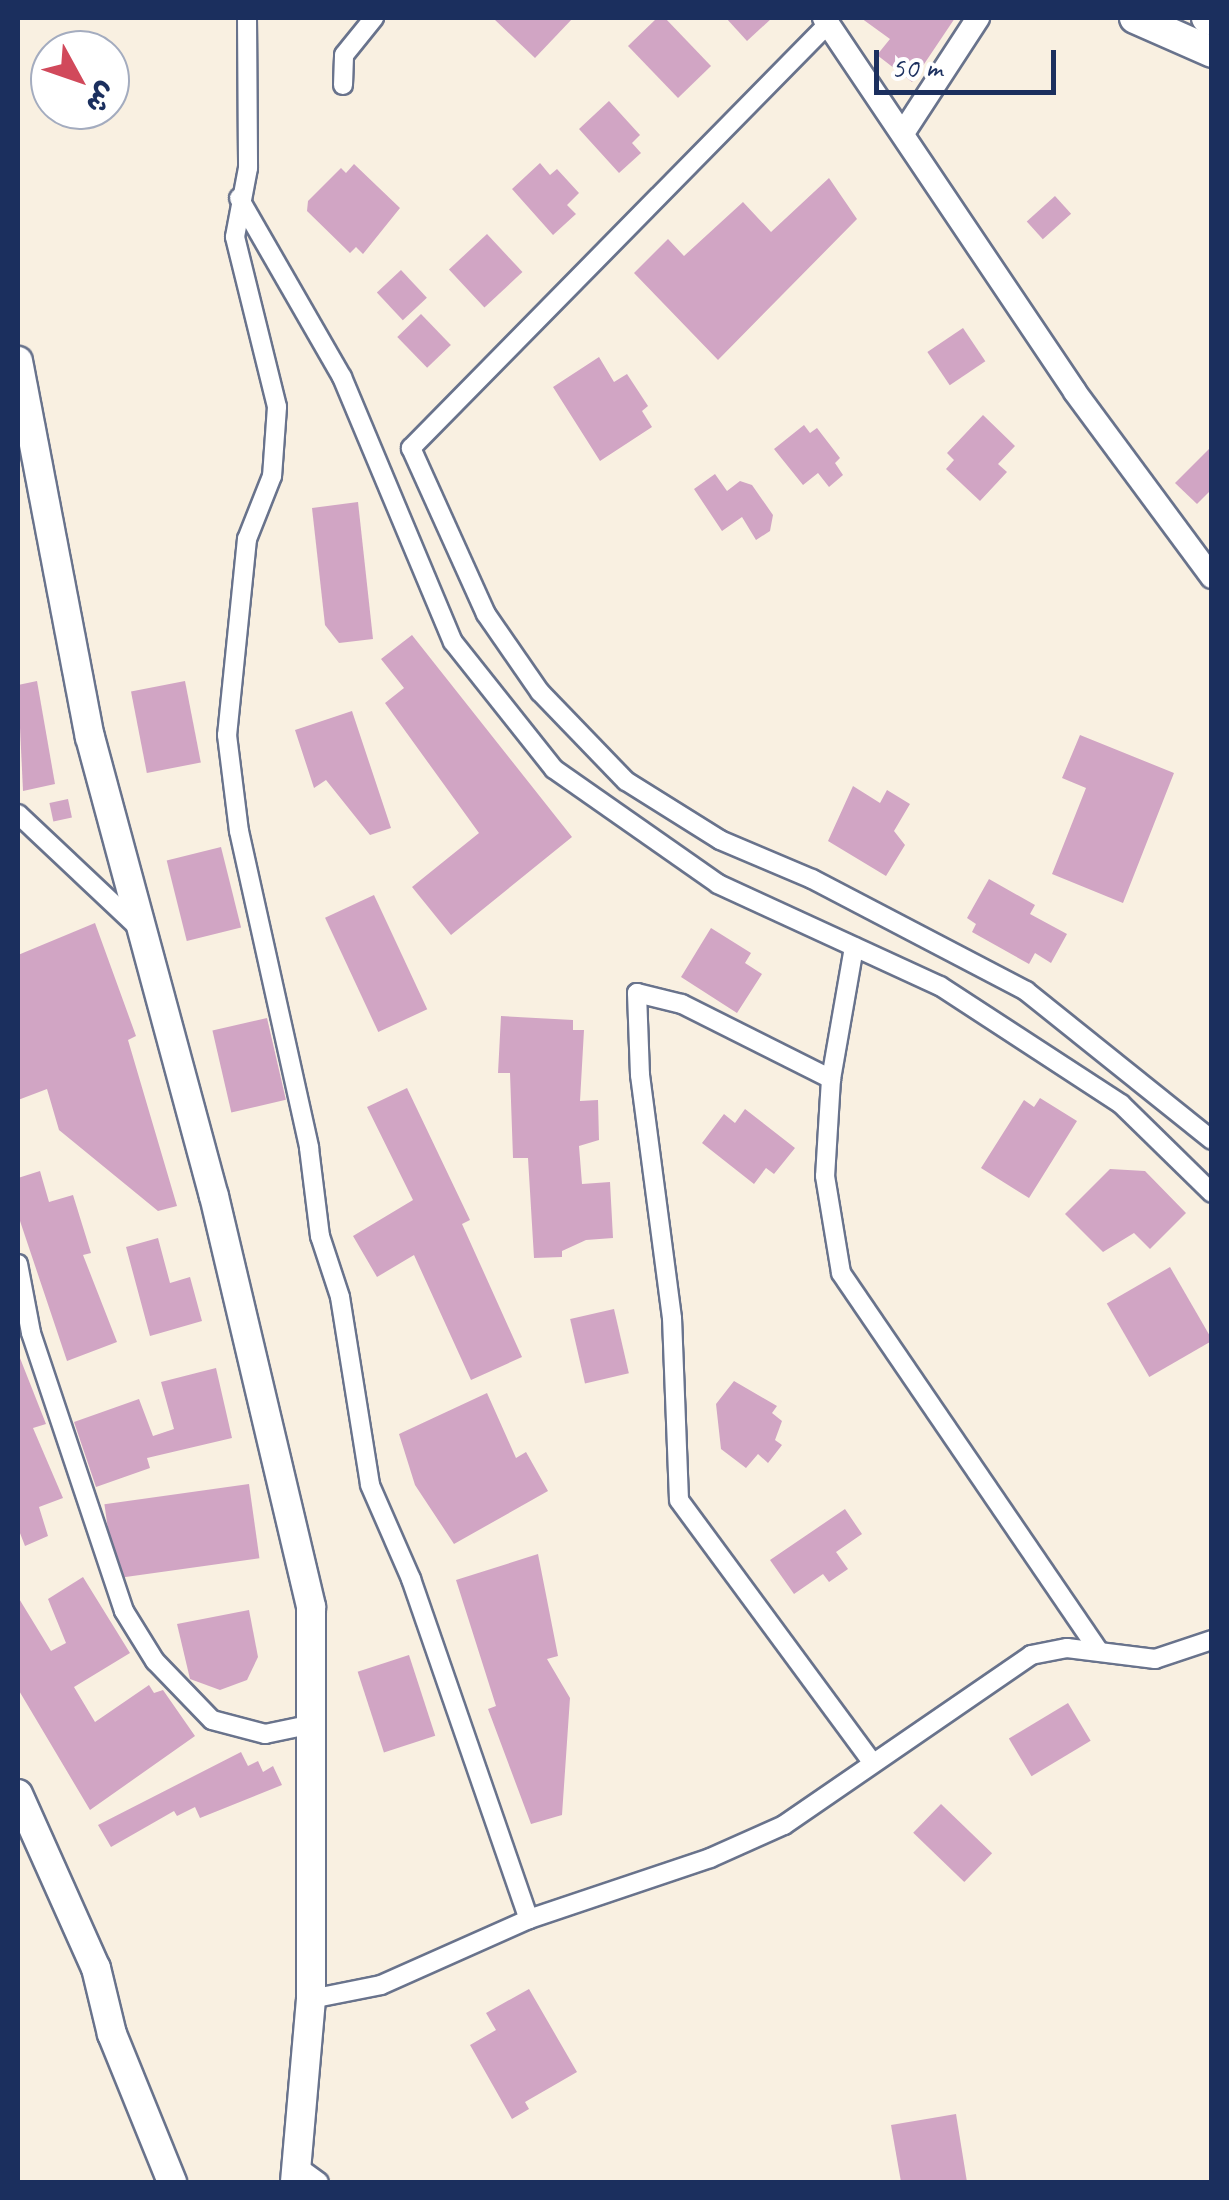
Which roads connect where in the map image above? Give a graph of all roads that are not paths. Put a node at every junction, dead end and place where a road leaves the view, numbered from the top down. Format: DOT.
graph roads {
  1 [pos="247,18"];
  2 [pos="374,18"];
  3 [pos="978,18"];
  4 [pos="1136,18"];
  5 [pos="826,21"];
  6 [pos="1212,52"];
  7 [pos="343,85"];
  8 [pos="905,130"];
  9 [pos="240,198"];
  10 [pos="18,361"];
  11 [pos="1212,577"];
  12 [pos="18,814"];
  13 [pos="138,926"];
  14 [pos="854,948"];
  15 [pos="831,1079"];
  16 [pos="1212,1140"];
  17 [pos="1212,1192"];
  18 [pos="18,1264"];
  19 [pos="1212,1640"];
  20 [pos="1098,1650"];
  21 [pos="308,1725"];
  22 [pos="872,1762"];
  23 [pos="18,1794"];
  24 [pos="530,1919"];
  25 [pos="311,1999"];
  26 [pos="304,2177"];
  27 [pos="172,2182"];
  1 -- 9 [label="street"];
  2 -- 7 [label="street"];
  3 -- 8 [label="street"];
  4 -- 6 [label="main road"];
  5 -- 8 [label="street"];
  5 -- 16 [label="street"];
  8 -- 11 [label="street"];
  9 -- 14 [label="street"];
  9 -- 24 [label="street"];
  10 -- 13 [label="main road"];
  12 -- 13 [label="street"];
  13 -- 21 [label="main road"];
  14 -- 15 [label="street"];
  14 -- 17 [label="street"];
  15 -- 20 [label="street"];
  15 -- 22 [label="street"];
  18 -- 21 [label="street"];
  19 -- 20 [label="street"];
  20 -- 22 [label="street"];
  21 -- 25 [label="main road"];
  22 -- 24 [label="street"];
  23 -- 27 [label="main road"];
  24 -- 25 [label="street"];
  25 -- 26 [label="main road"];
}
